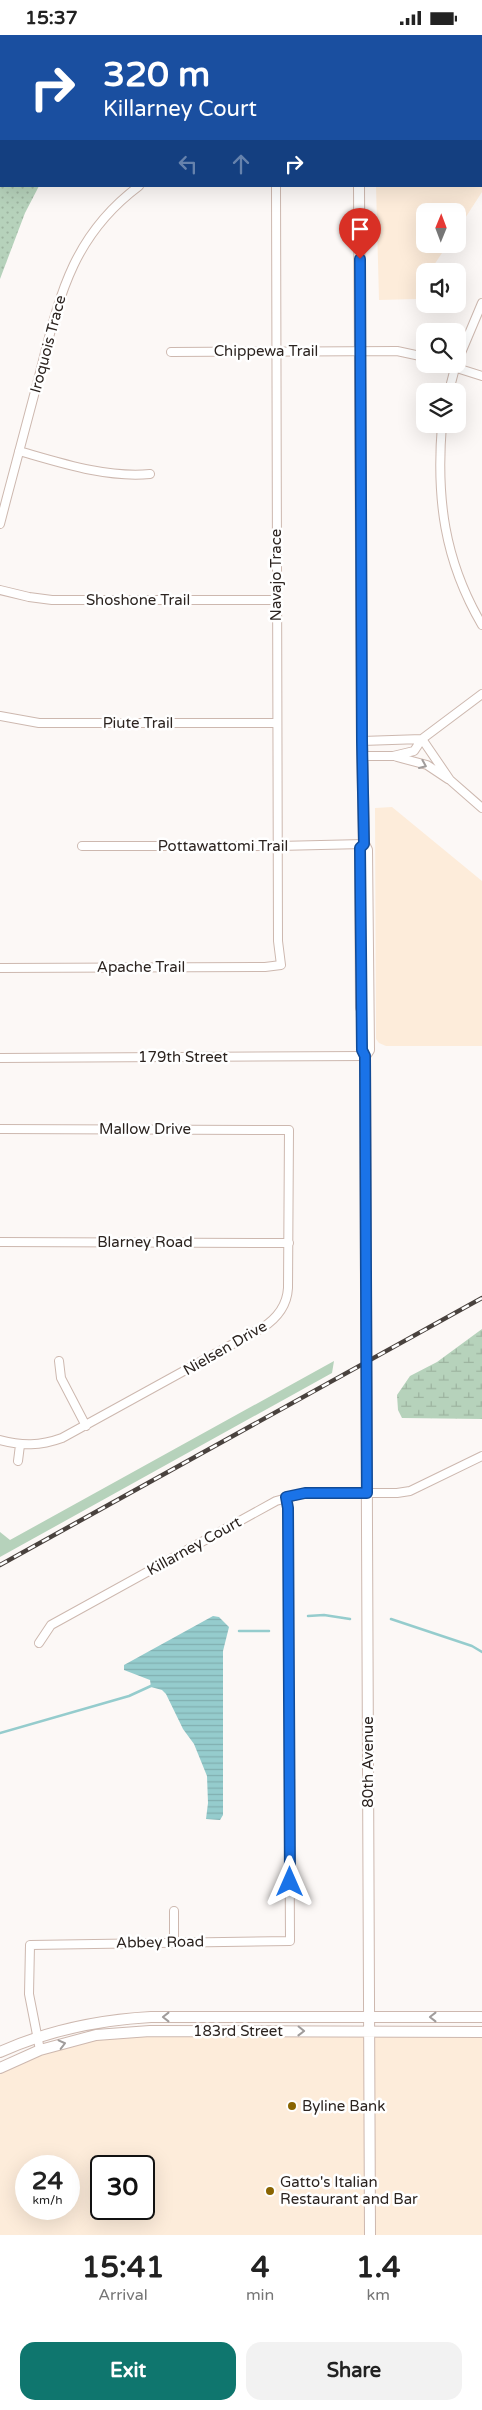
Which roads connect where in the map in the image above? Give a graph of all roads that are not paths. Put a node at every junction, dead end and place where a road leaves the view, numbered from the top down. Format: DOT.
graph roads {
  1 [pos="137,187"];
  2 [pos="276,187"];
  3 [pos="360,187"];
  4 [pos="482,303"];
  5 [pos="466,341"];
  6 [pos="274,351"];
  7 [pos="361,351"];
  8 [pos="171,352"];
  9 [pos="416,355"];
  10 [pos="466,370"];
  11 [pos="482,376"];
  12 [pos="442,433"];
  13 [pos="19,451"];
  14 [pos="150,474"];
  15 [pos="0,523"];
  16 [pos="0,589"];
  17 [pos="277,599"];
  18 [pos="482,625"];
  19 [pos="482,694"];
  20 [pos="0,716"];
  21 [pos="277,723"];
  22 [pos="422,739"];
  23 [pos="362,741"];
  24 [pos="362,756"];
  25 [pos="393,756"];
  26 [pos="450,780"];
  27 [pos="482,809"];
  28 [pos="364,844"];
  29 [pos="82,845"];
  30 [pos="278,846"];
  31 [pos="281,965"];
  32 [pos="0,968"];
  33 [pos="365,1056"];
  34 [pos="0,1058"];
  35 [pos="0,1129"];
  36 [pos="289,1131"];
  37 [pos="0,1242"];
  38 [pos="289,1243"];
  39 [pos="59,1361"];
  40 [pos="86,1426"];
  41 [pos="0,1440"];
  42 [pos="20,1445"];
  43 [pos="482,1457"];
  44 [pos="18,1461"];
  45 [pos="367,1493"];
  46 [pos="286,1497"];
  47 [pos="39,1643"];
  48 [pos="174,1911"];
  49 [pos="174,1942"];
  50 [pos="370,2017"];
  51 [pos="482,2017"];
  52 [pos="370,2032"];
  53 [pos="482,2032"];
  54 [pos="38,2036"];
  55 [pos="40,2050"];
  56 [pos="0,2052"];
  57 [pos="0,2068"];
  58 [pos="370,2235"];
  1 -- 13 [label="street, Iroquois Trace"];
  2 -- 6 [label="street, Navajo Trace"];
  3 -- 7 [label="street, 80th Avenue"];
  4 -- 5 [label="street"];
  6 -- 7 [label="street, Chippewa Trail"];
  6 -- 8 [label="street, Chippewa Trail"];
  6 -- 17 [label="street, Navajo Trace"];
  7 -- 9 [label="street, Chippewa Trail"];
  7 -- 23 [label="street, 80th Avenue"];
  10 -- 11 [label="street"];
  12 -- 18 [label="street"];
  13 -- 14 [label="street"];
  13 -- 15 [label="street, Iroquois Trace"];
  16 -- 17 [label="street, Shoshone Trail"];
  17 -- 21 [label="street, Navajo Trace"];
  19 -- 22 [label="street"];
  20 -- 21 [label="street, Piute Trail"];
  21 -- 30 [label="street, Navajo Trace"];
  22 -- 23 [label="street"];
  22 -- 25 [label="street"];
  22 -- 26 [label="street"];
  23 -- 24 [label="street, 80th Avenue"];
  24 -- 25 [label="street"];
  24 -- 28 [label="street, 80th Avenue"];
  25 -- 26 [label="street, one-way"];
  26 -- 27 [label="street"];
  28 -- 30 [label="street, Pottawattomi Trail"];
  28 -- 33 [label="street, 80th Avenue"];
  29 -- 30 [label="street, Pottawattomi Trail"];
  30 -- 31 [label="street, Navajo Trace"];
  31 -- 32 [label="street, Apache Trail"];
  33 -- 34 [label="street, 179th Street"];
  33 -- 45 [label="street, 80th Avenue"];
  35 -- 36 [label="street, Mallow Drive"];
  36 -- 38 [label="street, Nielsen Drive"];
  37 -- 38 [label="street, Blarney Road"];
  38 -- 40 [label="street, Nielsen Drive"];
  39 -- 40 [label="street"];
  40 -- 42 [label="street, Nielsen Drive"];
  41 -- 42 [label="street, Nielsen Drive"];
  42 -- 44 [label="street"];
  43 -- 45 [label="street, Killarney Court"];
  45 -- 46 [label="street, Killarney Court"];
  45 -- 50 [label="street, 80th Avenue"];
  46 -- 47 [label="street, Killarney Court"];
  46 -- 49 [label="street, Abbey Road"];
  48 -- 49 [label="street"];
  49 -- 54 [label="street, Abbey Road"];
  51 -- 50 [label="street, 183rd Street, one-way"];
  50 -- 52 [label="street, 80th Avenue"];
  50 -- 54 [label="street, 183rd Street, one-way"];
  52 -- 53 [label="street, 183rd Street"];
  55 -- 52 [label="street, 183rd Street, one-way"];
  52 -- 58 [label="street, 80th Avenue"];
  54 -- 55 [label="street"];
  54 -- 56 [label="street, 183rd Street"];
  55 -- 57 [label="street, 183rd Street"];
}
